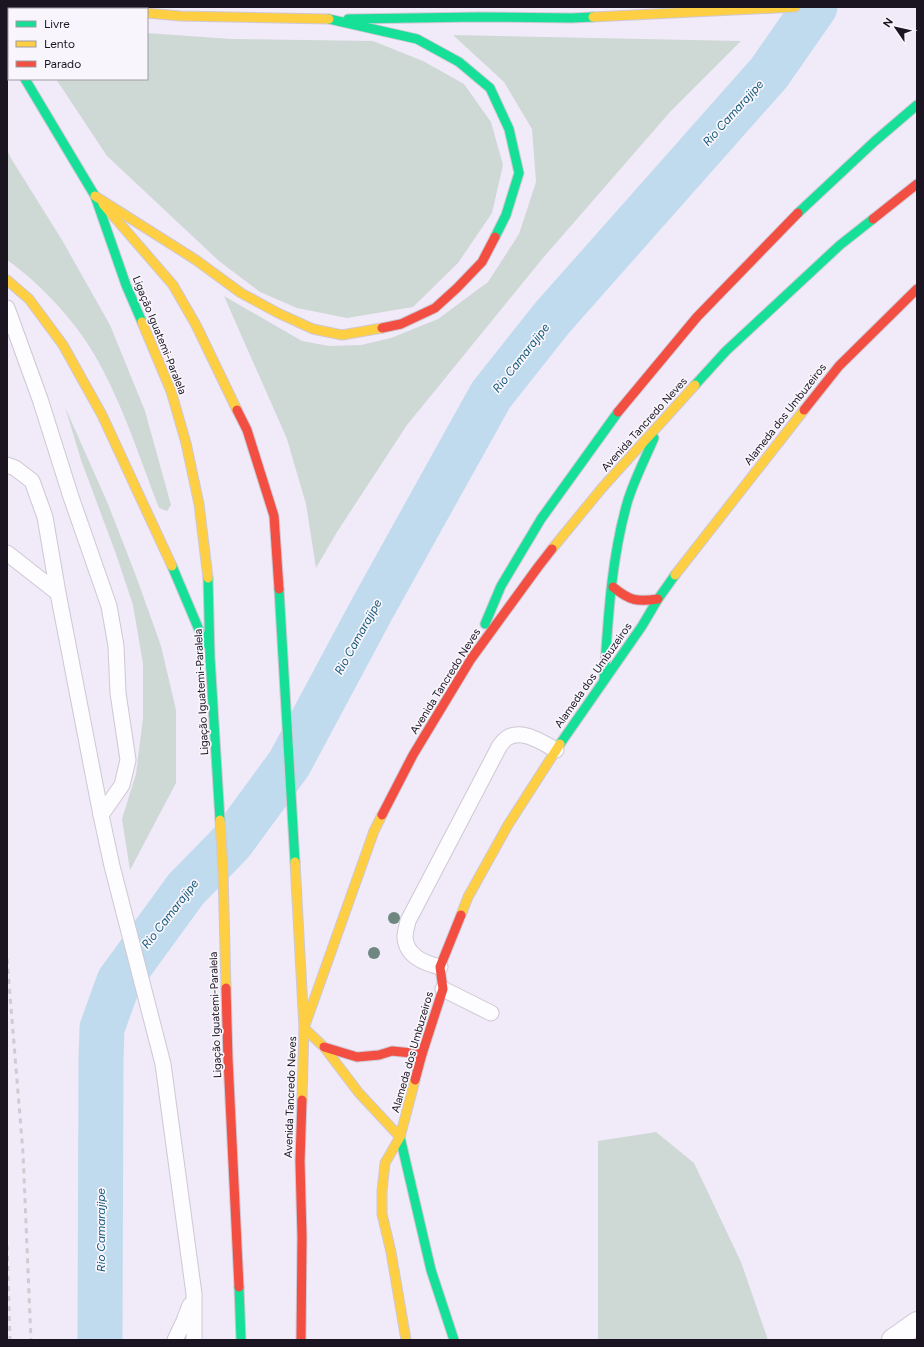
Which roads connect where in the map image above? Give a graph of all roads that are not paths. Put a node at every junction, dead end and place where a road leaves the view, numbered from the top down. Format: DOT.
graph roads {
  1 [pos="688,7"];
  2 [pos="795,7"];
  3 [pos="711,11"];
  4 [pos="148,13"];
  5 [pos="331,19"];
  6 [pos="26,80"];
  7 [pos="917,104"];
  8 [pos="917,184"];
  9 [pos="95,196"];
  10 [pos="7,280"];
  11 [pos="917,289"];
  12 [pos="7,308"];
  13 [pos="660,424"];
  14 [pos="7,465"];
  15 [pos="7,553"];
  16 [pos="613,587"];
  17 [pos="58,593"];
  18 [pos="658,599"];
  19 [pos="210,657"];
  20 [pos="471,659"];
  21 [pos="604,680"];
  22 [pos="556,750"];
  23 [pos="101,815"];
  24 [pos="440,967"];
  25 [pos="442,989"];
  26 [pos="491,1013"];
  27 [pos="304,1028"];
  28 [pos="324,1047"];
  29 [pos="422,1054"];
  30 [pos="400,1136"];
  31 [pos="194,1294"];
  32 [pos="917,1323"];
  33 [pos="175,1340"];
  34 [pos="194,1340"];
  35 [pos="241,1340"];
  36 [pos="302,1340"];
  37 [pos="406,1340"];
  38 [pos="454,1340"];
  39 [pos="893,1340"];
  1 -- 3 [label="main road"];
  2 -- 3 [label="main road"];
  3 -- 5 [label="main road"];
  4 -- 5 [label="main road"];
  5 -- 9 [label="main road"];
  6 -- 9 [label="main road, Ligação Iguatemi-Paralela"];
  7 -- 20 [label="main road"];
  8 -- 13 [label="main road, Avenida Tancredo Neves"];
  9 -- 19 [label="main road, Ligação Iguatemi-Paralela"];
  9 -- 27 [label="main road"];
  10 -- 19 [label="main road"];
  11 -- 18 [label="main road, Alameda dos Umbuzeiros"];
  12 -- 23 [label="lane"];
  13 -- 16 [label="main road"];
  13 -- 20 [label="main road, Avenida Tancredo Neves"];
  14 -- 17 [label="lane"];
  15 -- 17 [label="lane"];
  16 -- 18 [label="main road"];
  16 -- 21 [label="main road"];
  17 -- 23 [label="lane"];
  18 -- 21 [label="main road, Alameda dos Umbuzeiros"];
  19 -- 35 [label="main road, Ligação Iguatemi-Paralela"];
  20 -- 27 [label="main road, Avenida Tancredo Neves"];
  21 -- 22 [label="main road, Alameda dos Umbuzeiros"];
  22 -- 24 [label="main road, Alameda dos Umbuzeiros"];
  22 -- 24 [label="lane"];
  23 -- 31 [label="lane"];
  24 -- 25 [label="main road, Alameda dos Umbuzeiros"];
  25 -- 26 [label="lane"];
  25 -- 29 [label="main road, Alameda dos Umbuzeiros"];
  27 -- 28 [label="main road"];
  27 -- 36 [label="main road, Avenida Tancredo Neves"];
  28 -- 29 [label="main road"];
  28 -- 30 [label="main road"];
  29 -- 30 [label="main road, Alameda dos Umbuzeiros"];
  30 -- 37 [label="main road, Alameda dos Umbuzeiros"];
  30 -- 38 [label="main road, Alameda dos Umbuzeiros"];
  31 -- 33 [label="lane"];
  31 -- 34 [label="lane"];
  32 -- 39 [label="street"];
}
